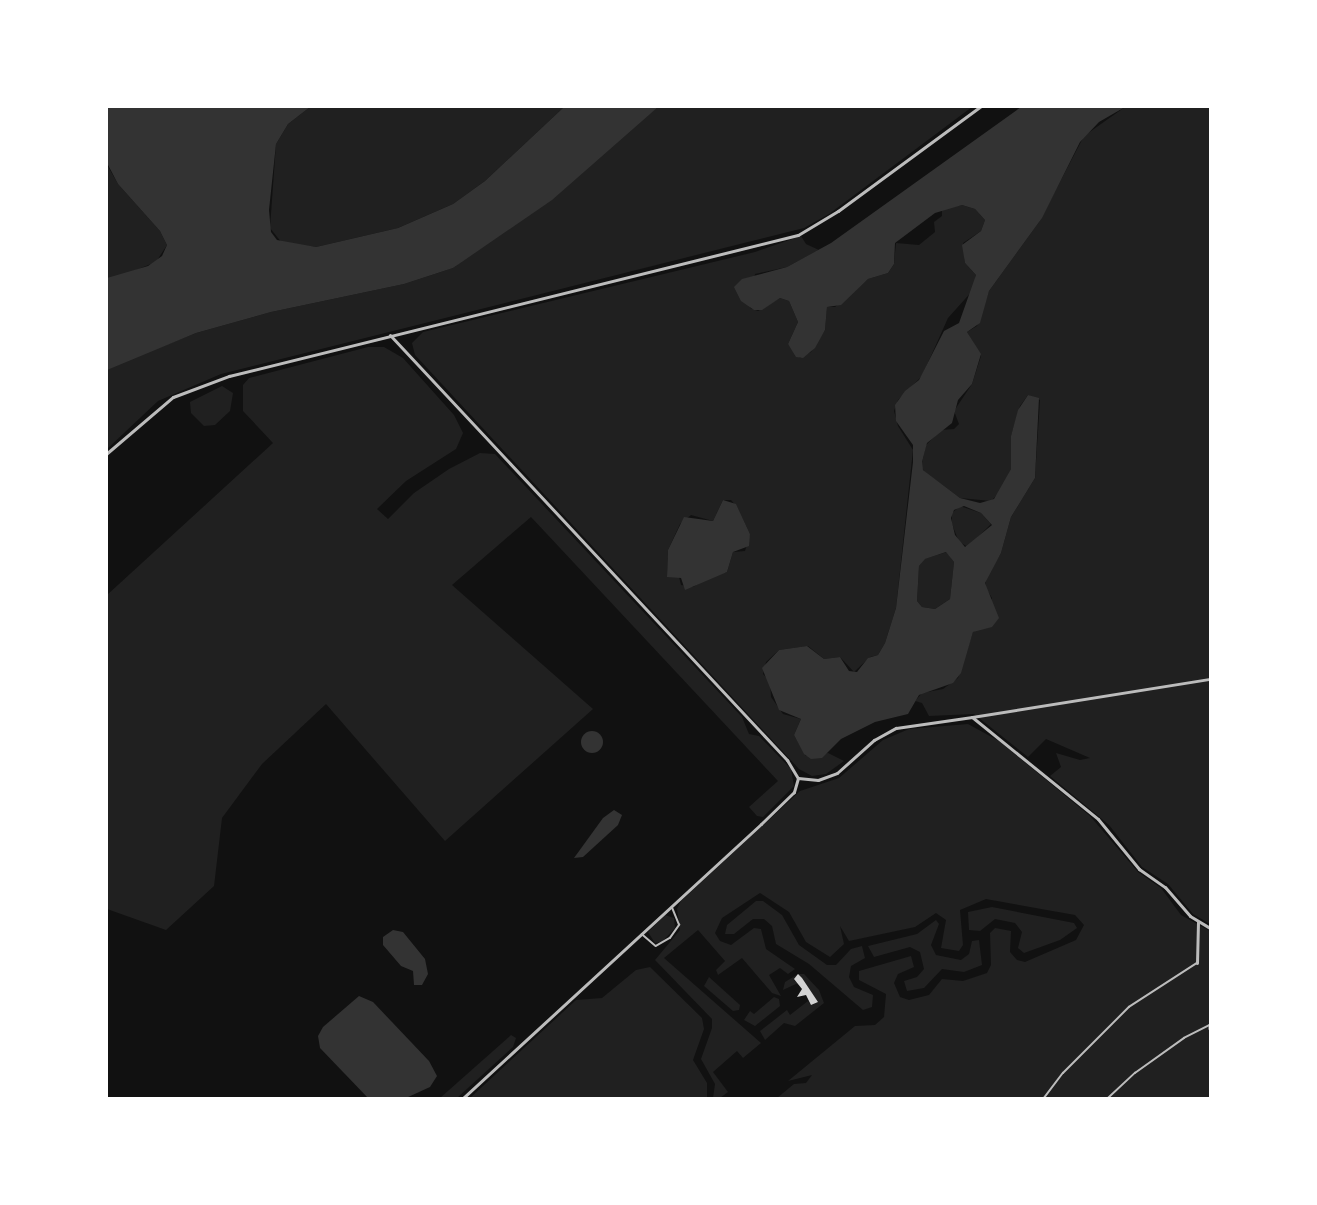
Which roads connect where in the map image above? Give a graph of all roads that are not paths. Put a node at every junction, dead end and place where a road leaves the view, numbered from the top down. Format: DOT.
graph roads {
  1 [pos="981,106"];
  2 [pos="390,335"];
  3 [pos="106,454"];
  4 [pos="1210,679"];
  5 [pos="972,717"];
  6 [pos="798,778"];
  7 [pos="671,907"];
  8 [pos="1198,922"];
  9 [pos="1210,928"];
  10 [pos="642,933"];
  11 [pos="1197,963"];
  12 [pos="1210,1029"];
  13 [pos="463,1098"];
  14 [pos="1044,1098"];
  15 [pos="1108,1098"];
  1 -- 2 [label="street"];
  2 -- 3 [label="street"];
  2 -- 6 [label="street"];
  4 -- 5 [label="street"];
  5 -- 6 [label="street"];
  5 -- 8 [label="street"];
  6 -- 7 [label="street"];
  7 -- 10 [label="street"];
  7 -- 10 [label="lane"];
  8 -- 9 [label="street"];
  8 -- 11 [label="street"];
  10 -- 13 [label="street"];
  11 -- 14 [label="lane"];
  12 -- 15 [label="lane"];
}
